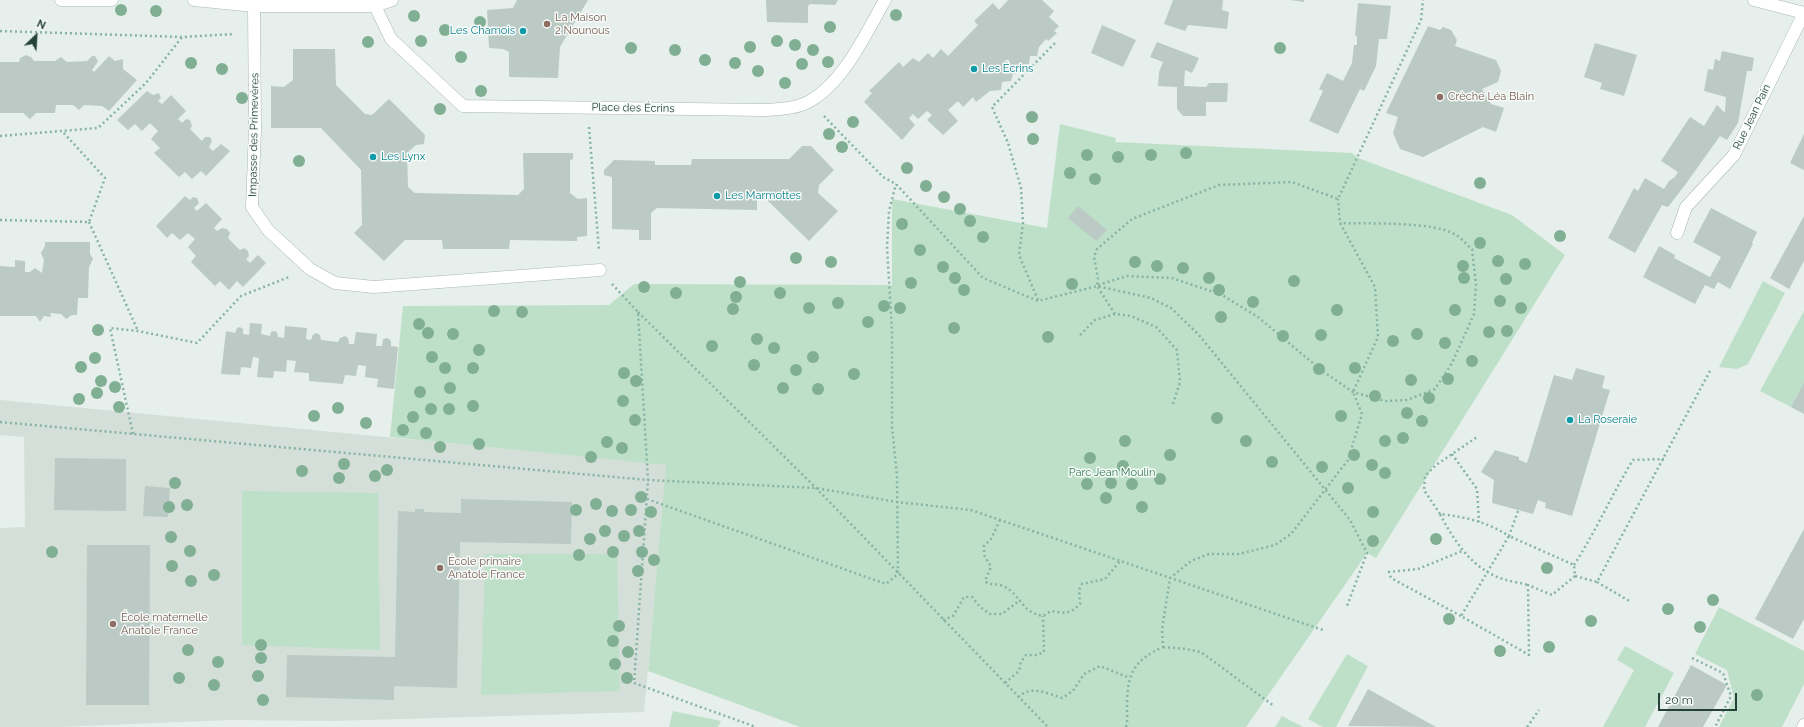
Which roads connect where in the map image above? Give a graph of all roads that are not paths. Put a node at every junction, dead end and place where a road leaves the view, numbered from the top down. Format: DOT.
graph roads {
  1 [pos="61,0"];
  2 [pos="112,0"];
  3 [pos="194,0"];
  4 [pos="392,0"];
  5 [pos="885,0"];
  6 [pos="1754,0"];
  7 [pos="254,6"];
  8 [pos="375,6"];
  9 [pos="1804,13"];
  10 [pos="1676,233"];
  11 [pos="600,270"];
  1 -- 2 [label="street"];
  3 -- 7 [label="street"];
  4 -- 8 [label="street"];
  5 -- 8 [label="street, Place des Écrins"];
  6 -- 9 [label="street, Rue Jean Pain"];
  7 -- 8 [label="street"];
  7 -- 11 [label="street, Impasse des Primevères"];
  9 -- 10 [label="street, Rue Jean Pain"];
}
